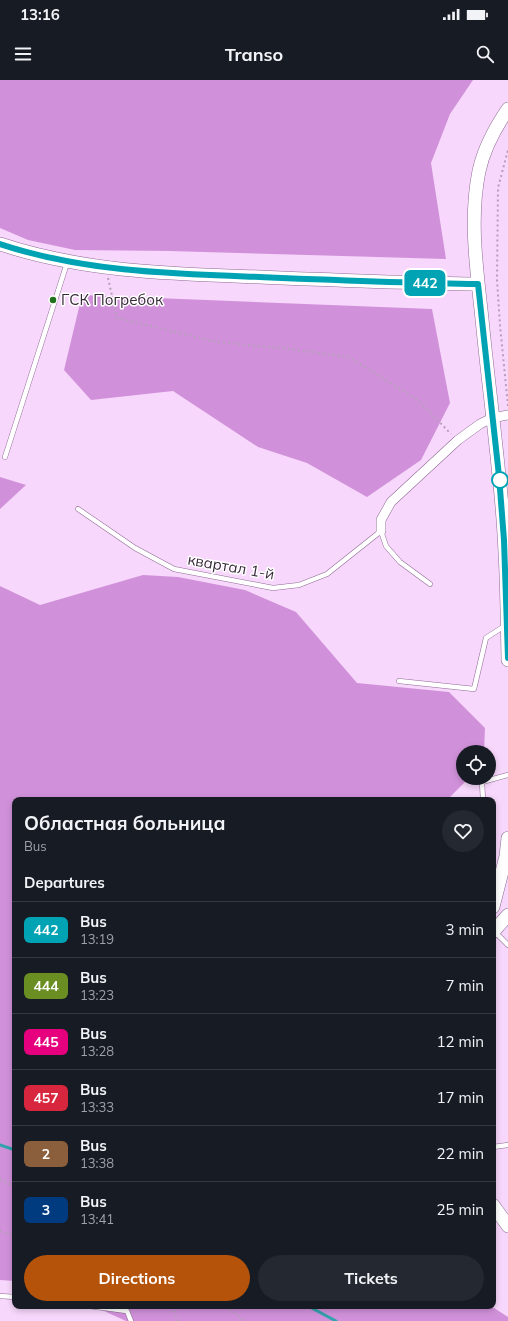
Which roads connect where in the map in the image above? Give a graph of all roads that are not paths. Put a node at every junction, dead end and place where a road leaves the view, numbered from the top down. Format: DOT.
graph roads {
  1 [pos="508,108"];
  2 [pos="0,244"];
  3 [pos="68,262"];
  4 [pos="478,284"];
  5 [pos="508,415"];
  6 [pos="492,418"];
  7 [pos="4,457"];
  8 [pos="505,508"];
  9 [pos="78,509"];
  10 [pos="381,530"];
  11 [pos="430,584"];
  12 [pos="508,629"];
  13 [pos="508,660"];
  14 [pos="399,682"];
  15 [pos="508,775"];
  16 [pos="483,797"];
  17 [pos="508,838"];
  18 [pos="496,896"];
  19 [pos="508,915"];
  20 [pos="496,929"];
  21 [pos="496,933"];
  22 [pos="508,945"];
  23 [pos="508,1145"];
  24 [pos="496,1147"];
  25 [pos="496,1209"];
  26 [pos="507,1224"];
  27 [pos="0,1296"];
  28 [pos="12,1297"];
  29 [pos="112,1309"];
  30 [pos="131,1321"];
  1 -- 4 [label="main road"];
  2 -- 3 [label="main road"];
  3 -- 4 [label="main road"];
  3 -- 7 [label="lane"];
  4 -- 6 [label="main road"];
  5 -- 6 [label="street"];
  6 -- 8 [label="main road"];
  6 -- 10 [label="street"];
  8 -- 12 [label="main road"];
  9 -- 10 [label="lane, квартал 1-й"];
  10 -- 11 [label="lane"];
  12 -- 13 [label="main road"];
  12 -- 14 [label="lane"];
  15 -- 16 [label="lane"];
  17 -- 18 [label="main road"];
  19 -- 20 [label="main road"];
  21 -- 22 [label="lane"];
  23 -- 24 [label="lane"];
  25 -- 26 [label="main road"];
  27 -- 28 [label="lane"];
  29 -- 30 [label="lane"];
}
